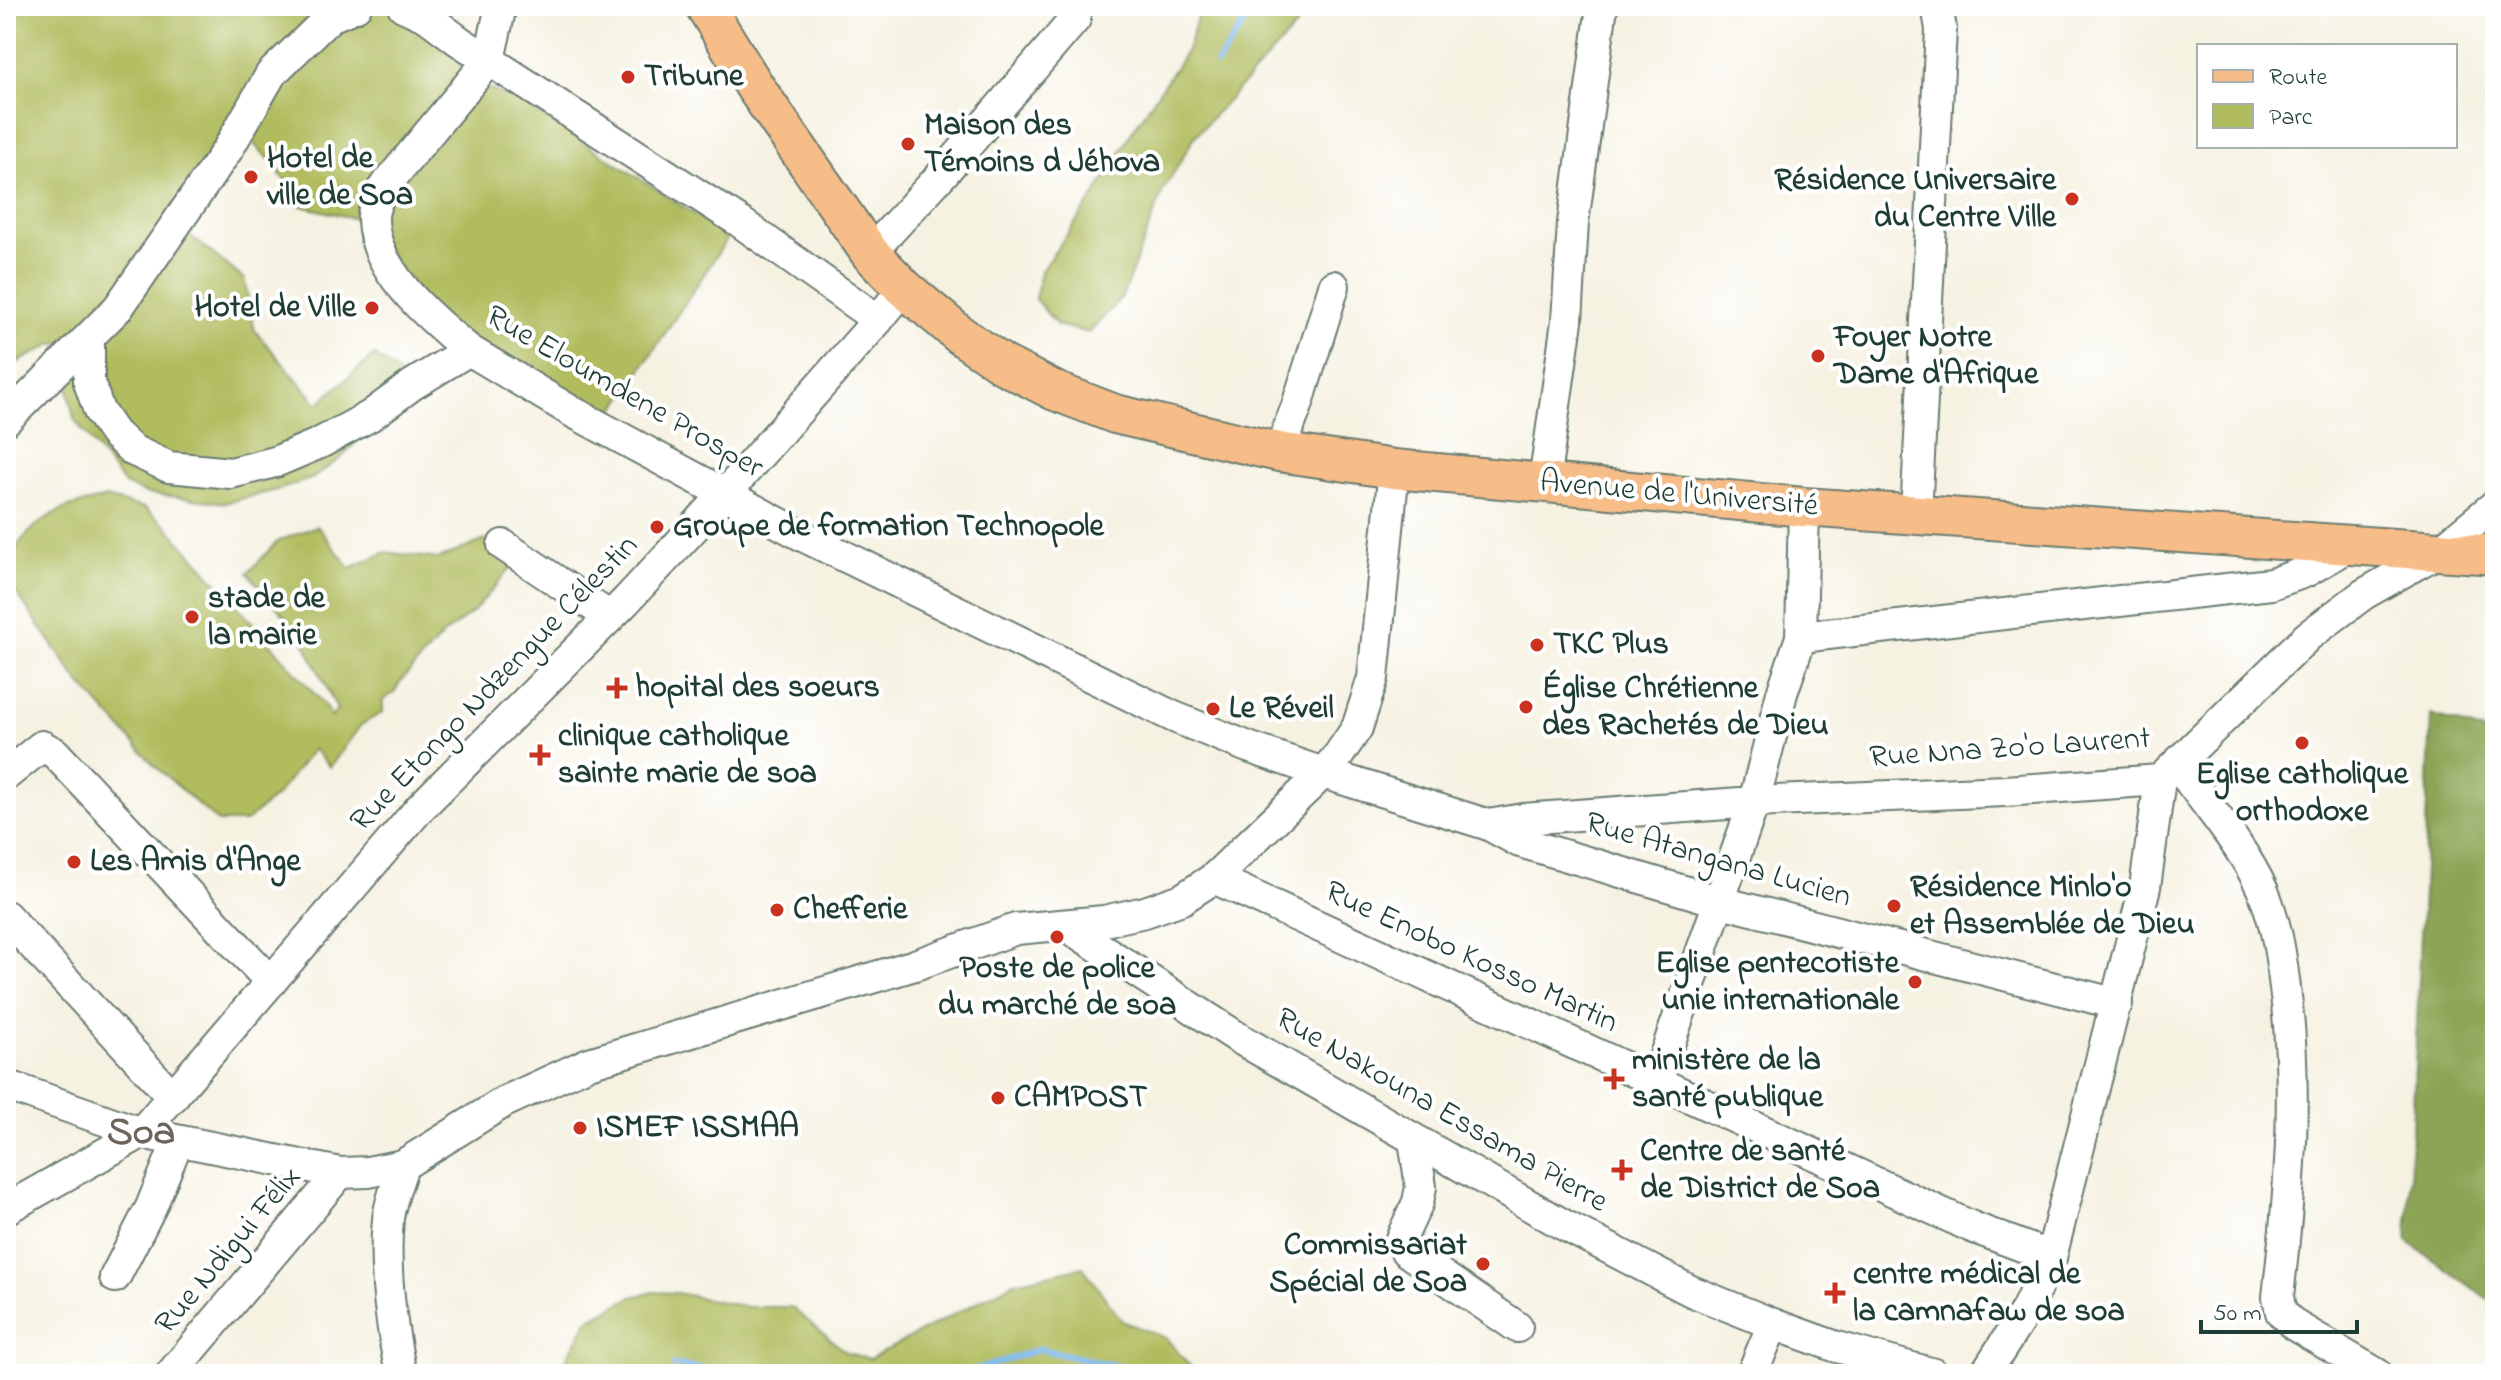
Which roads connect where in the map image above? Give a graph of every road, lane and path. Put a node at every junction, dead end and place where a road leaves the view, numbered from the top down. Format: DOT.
graph roads {
  1 [pos="356,6"];
  2 [pos="403,6"];
  3 [pos="501,6"];
  4 [pos="705,6"];
  5 [pos="1602,6"];
  6 [pos="1937,6"];
  7 [pos="1075,19"];
  8 [pos="489,60"];
  9 [pos="870,253"];
  10 [pos="1334,286"];
  11 [pos="904,288"];
  12 [pos="878,320"];
  13 [pos="89,339"];
  14 [pos="469,350"];
  15 [pos="6,420"];
  16 [pos="1279,452"];
  17 [pos="1394,469"];
  18 [pos="1544,483"];
  19 [pos="726,493"];
  20 [pos="2495,505"];
  21 [pos="1804,507"];
  22 [pos="1916,515"];
  23 [pos="503,545"];
  24 [pos="2351,545"];
  25 [pos="2438,552"];
  26 [pos="2495,555"];
  27 [pos="610,617"];
  28 [pos="1801,637"];
  29 [pos="2168,772"];
  30 [pos="1323,773"];
  31 [pos="6,775"];
  32 [pos="1754,802"];
  33 [pos="1489,825"];
  34 [pos="1214,878"];
  35 [pos="1721,902"];
  36 [pos="6,916"];
  37 [pos="1065,925"];
  38 [pos="271,982"];
  39 [pos="2117,1004"];
  40 [pos="1656,1081"];
  41 [pos="6,1085"];
  42 [pos="173,1097"];
  43 [pos="141,1133"];
  44 [pos="1414,1140"];
  45 [pos="178,1141"];
  46 [pos="403,1165"];
  47 [pos="340,1173"];
  48 [pos="6,1209"];
  49 [pos="2051,1257"];
  50 [pos="115,1277"];
  51 [pos="1773,1324"];
  52 [pos="1517,1327"];
  53 [pos="171,1374"];
  54 [pos="401,1374"];
  55 [pos="1752,1374"];
  56 [pos="1934,1374"];
  57 [pos="1985,1374"];
  58 [pos="2377,1374"];
  1 -- 13 [label="street"];
  2 -- 8 [label="street"];
  3 -- 8 [label="street"];
  4 -- 9 [label="main road, Avenue de l'Université"];
  5 -- 18 [label="street"];
  6 -- 22 [label="street"];
  7 -- 9 [label="street"];
  8 -- 12 [label="street"];
  8 -- 14 [label="street, Rue Eloumdene Prosper"];
  9 -- 11 [label="main road, Avenue de l'Université"];
  10 -- 16 [label="street"];
  11 -- 12 [label="street, Rue Etongo Ndzengue Célestin"];
  11 -- 16 [label="main road, Avenue de l'Université"];
  12 -- 19 [label="street, Rue Etongo Ndzengue Célestin"];
  13 -- 14 [label="street"];
  13 -- 15 [label="street"];
  14 -- 19 [label="street, Rue Eloumdene Prosper"];
  16 -- 17 [label="main road, Avenue de l'Université"];
  17 -- 18 [label="main road, Avenue de l'Université"];
  17 -- 30 [label="street"];
  18 -- 21 [label="main road, Avenue de l'Université"];
  19 -- 27 [label="street, Rue Etongo Ndzengue Célestin"];
  19 -- 30 [label="street, Rue Eloumdene Prosper"];
  20 -- 25 [label="street, Rue Nna Zo'o Laurent"];
  21 -- 22 [label="main road, Avenue de l'Université"];
  21 -- 28 [label="street"];
  22 -- 24 [label="main road, Avenue de l'Université"];
  23 -- 27 [label="street"];
  24 -- 25 [label="main road, Avenue de l'Université"];
  24 -- 28 [label="street"];
  25 -- 26 [label="main road, Avenue de l'Université"];
  25 -- 29 [label="street, Rue Nna Zo'o Laurent"];
  27 -- 38 [label="street, Rue Etongo Ndzengue Célestin"];
  28 -- 32 [label="street"];
  29 -- 32 [label="street, Rue Nna Zo'o Laurent"];
  29 -- 39 [label="street"];
  29 -- 58 [label="street"];
  30 -- 33 [label="street, Rue Nna Zo'o Laurent"];
  30 -- 34 [label="street"];
  31 -- 38 [label="street"];
  32 -- 33 [label="street, Rue Nna Zo'o Laurent"];
  32 -- 35 [label="street"];
  33 -- 35 [label="street, Rue Atangana Lucien"];
  34 -- 37 [label="street"];
  34 -- 40 [label="street, Rue Enobo Kosso Martin"];
  35 -- 39 [label="street, Rue Atangana Lucien"];
  35 -- 40 [label="street"];
  36 -- 42 [label="street"];
  37 -- 44 [label="street, Rue Nakouna Essama Pierre"];
  37 -- 46 [label="street"];
  38 -- 42 [label="street, Rue Etongo Ndzengue Célestin"];
  39 -- 49 [label="street"];
  40 -- 49 [label="street, Rue Enobo Kosso Martin"];
  41 -- 43 [label="street"];
  42 -- 43 [label="street, Rue Etongo Ndzengue Célestin"];
  43 -- 45 [label="street"];
  43 -- 48 [label="street, Rue Etongo Ndzengue Célestin"];
  44 -- 51 [label="street, Rue Nakouna Essama Pierre"];
  44 -- 52 [label="street"];
  45 -- 47 [label="street"];
  45 -- 50 [label="street"];
  46 -- 47 [label="street"];
  46 -- 54 [label="street"];
  47 -- 53 [label="street, Rue Ndigui Félix"];
  49 -- 57 [label="street"];
  51 -- 55 [label="street"];
  51 -- 56 [label="street, Rue Nakouna Essama Pierre"];
}
